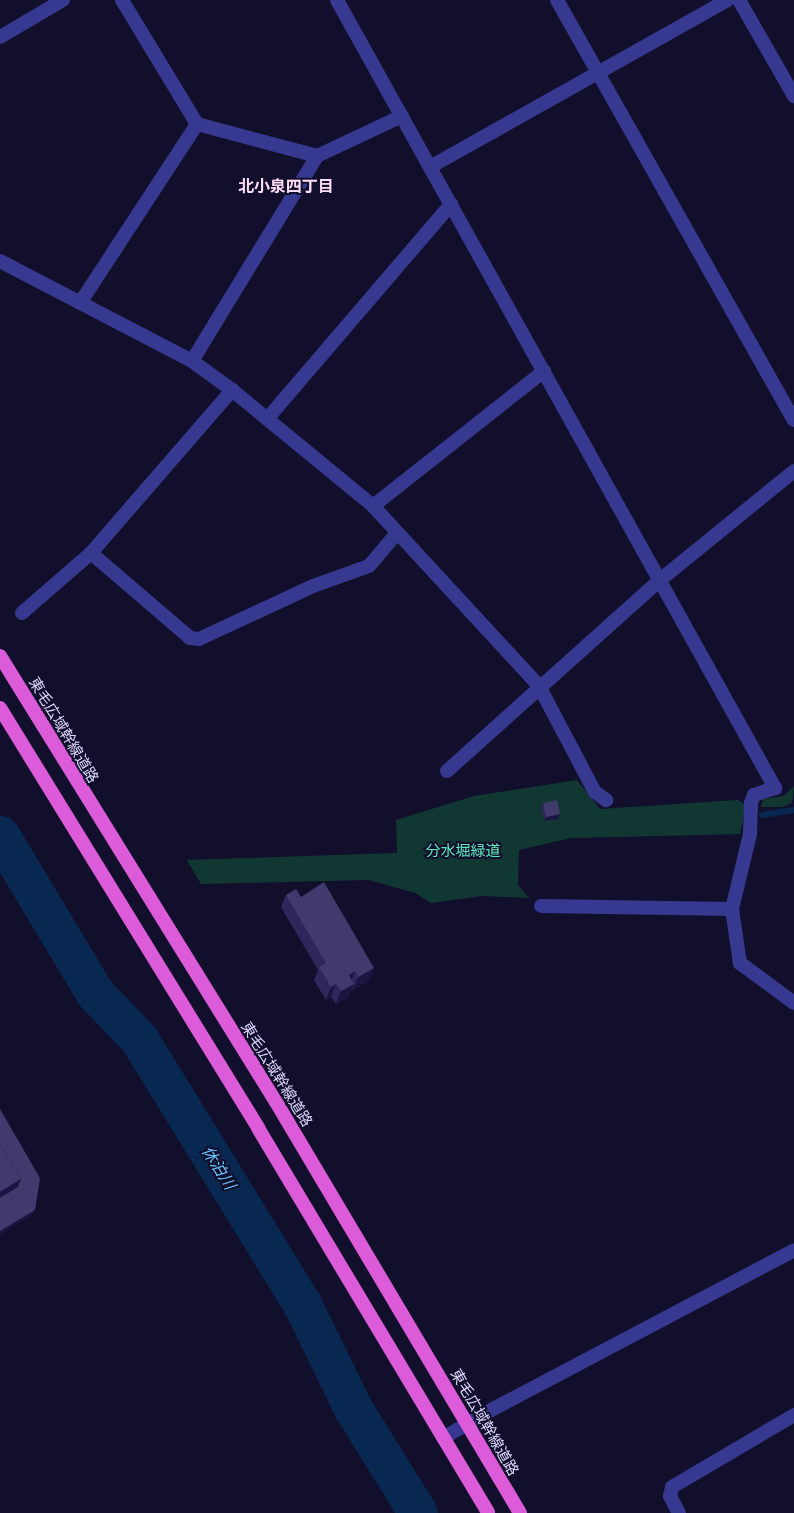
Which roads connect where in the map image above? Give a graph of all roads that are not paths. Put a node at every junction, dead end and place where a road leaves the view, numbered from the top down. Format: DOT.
graph roads {
  1 [pos="62,0"];
  2 [pos="122,0"];
  3 [pos="337,0"];
  4 [pos="557,0"];
  5 [pos="727,0"];
  6 [pos="739,0"];
  7 [pos="0,37"];
  8 [pos="599,73"];
  9 [pos="794,96"];
  10 [pos="402,116"];
  11 [pos="197,124"];
  12 [pos="317,156"];
  13 [pos="430,167"];
  14 [pos="451,204"];
  15 [pos="0,261"];
  16 [pos="80,302"];
  17 [pos="192,361"];
  18 [pos="544,371"];
  19 [pos="232,390"];
  20 [pos="267,419"];
  21 [pos="794,420"];
  22 [pos="794,471"];
  23 [pos="373,506"];
  24 [pos="396,534"];
  25 [pos="91,553"];
  26 [pos="660,580"];
  27 [pos="22,613"];
  28 [pos="0,656"];
  29 [pos="539,686"];
  30 [pos="0,708"];
  31 [pos="446,771"];
  32 [pos="606,800"];
  33 [pos="541,906"];
  34 [pos="732,909"];
  35 [pos="794,1003"];
  36 [pos="794,1250"];
  37 [pos="794,1415"];
  38 [pos="468,1424"];
  39 [pos="443,1438"];
  40 [pos="488,1513"];
  41 [pos="520,1513"];
  42 [pos="679,1513"];
  1 -- 7 [label="street"];
  2 -- 11 [label="street"];
  3 -- 10 [label="street"];
  4 -- 8 [label="street"];
  5 -- 8 [label="street"];
  6 -- 9 [label="street"];
  8 -- 13 [label="street"];
  8 -- 21 [label="street"];
  10 -- 12 [label="street"];
  10 -- 13 [label="street"];
  11 -- 12 [label="street"];
  11 -- 16 [label="street"];
  12 -- 17 [label="street"];
  13 -- 14 [label="street"];
  14 -- 18 [label="street"];
  14 -- 20 [label="street"];
  15 -- 16 [label="street"];
  16 -- 17 [label="street"];
  17 -- 19 [label="street"];
  18 -- 23 [label="street"];
  18 -- 26 [label="street"];
  19 -- 20 [label="street"];
  19 -- 25 [label="street"];
  20 -- 23 [label="street"];
  22 -- 26 [label="street"];
  23 -- 24 [label="street"];
  24 -- 25 [label="street"];
  24 -- 29 [label="street"];
  25 -- 27 [label="street"];
  26 -- 29 [label="street"];
  26 -- 34 [label="street"];
  28 -- 38 [label="highway, 東毛広域幹線道路"];
  29 -- 31 [label="street"];
  29 -- 32 [label="street"];
  30 -- 39 [label="highway"];
  33 -- 34 [label="street"];
  34 -- 35 [label="street"];
  36 -- 38 [label="street"];
  37 -- 42 [label="street"];
  38 -- 39 [label="street"];
  38 -- 41 [label="highway, 東毛広域幹線道路"];
  39 -- 40 [label="highway"];
}
